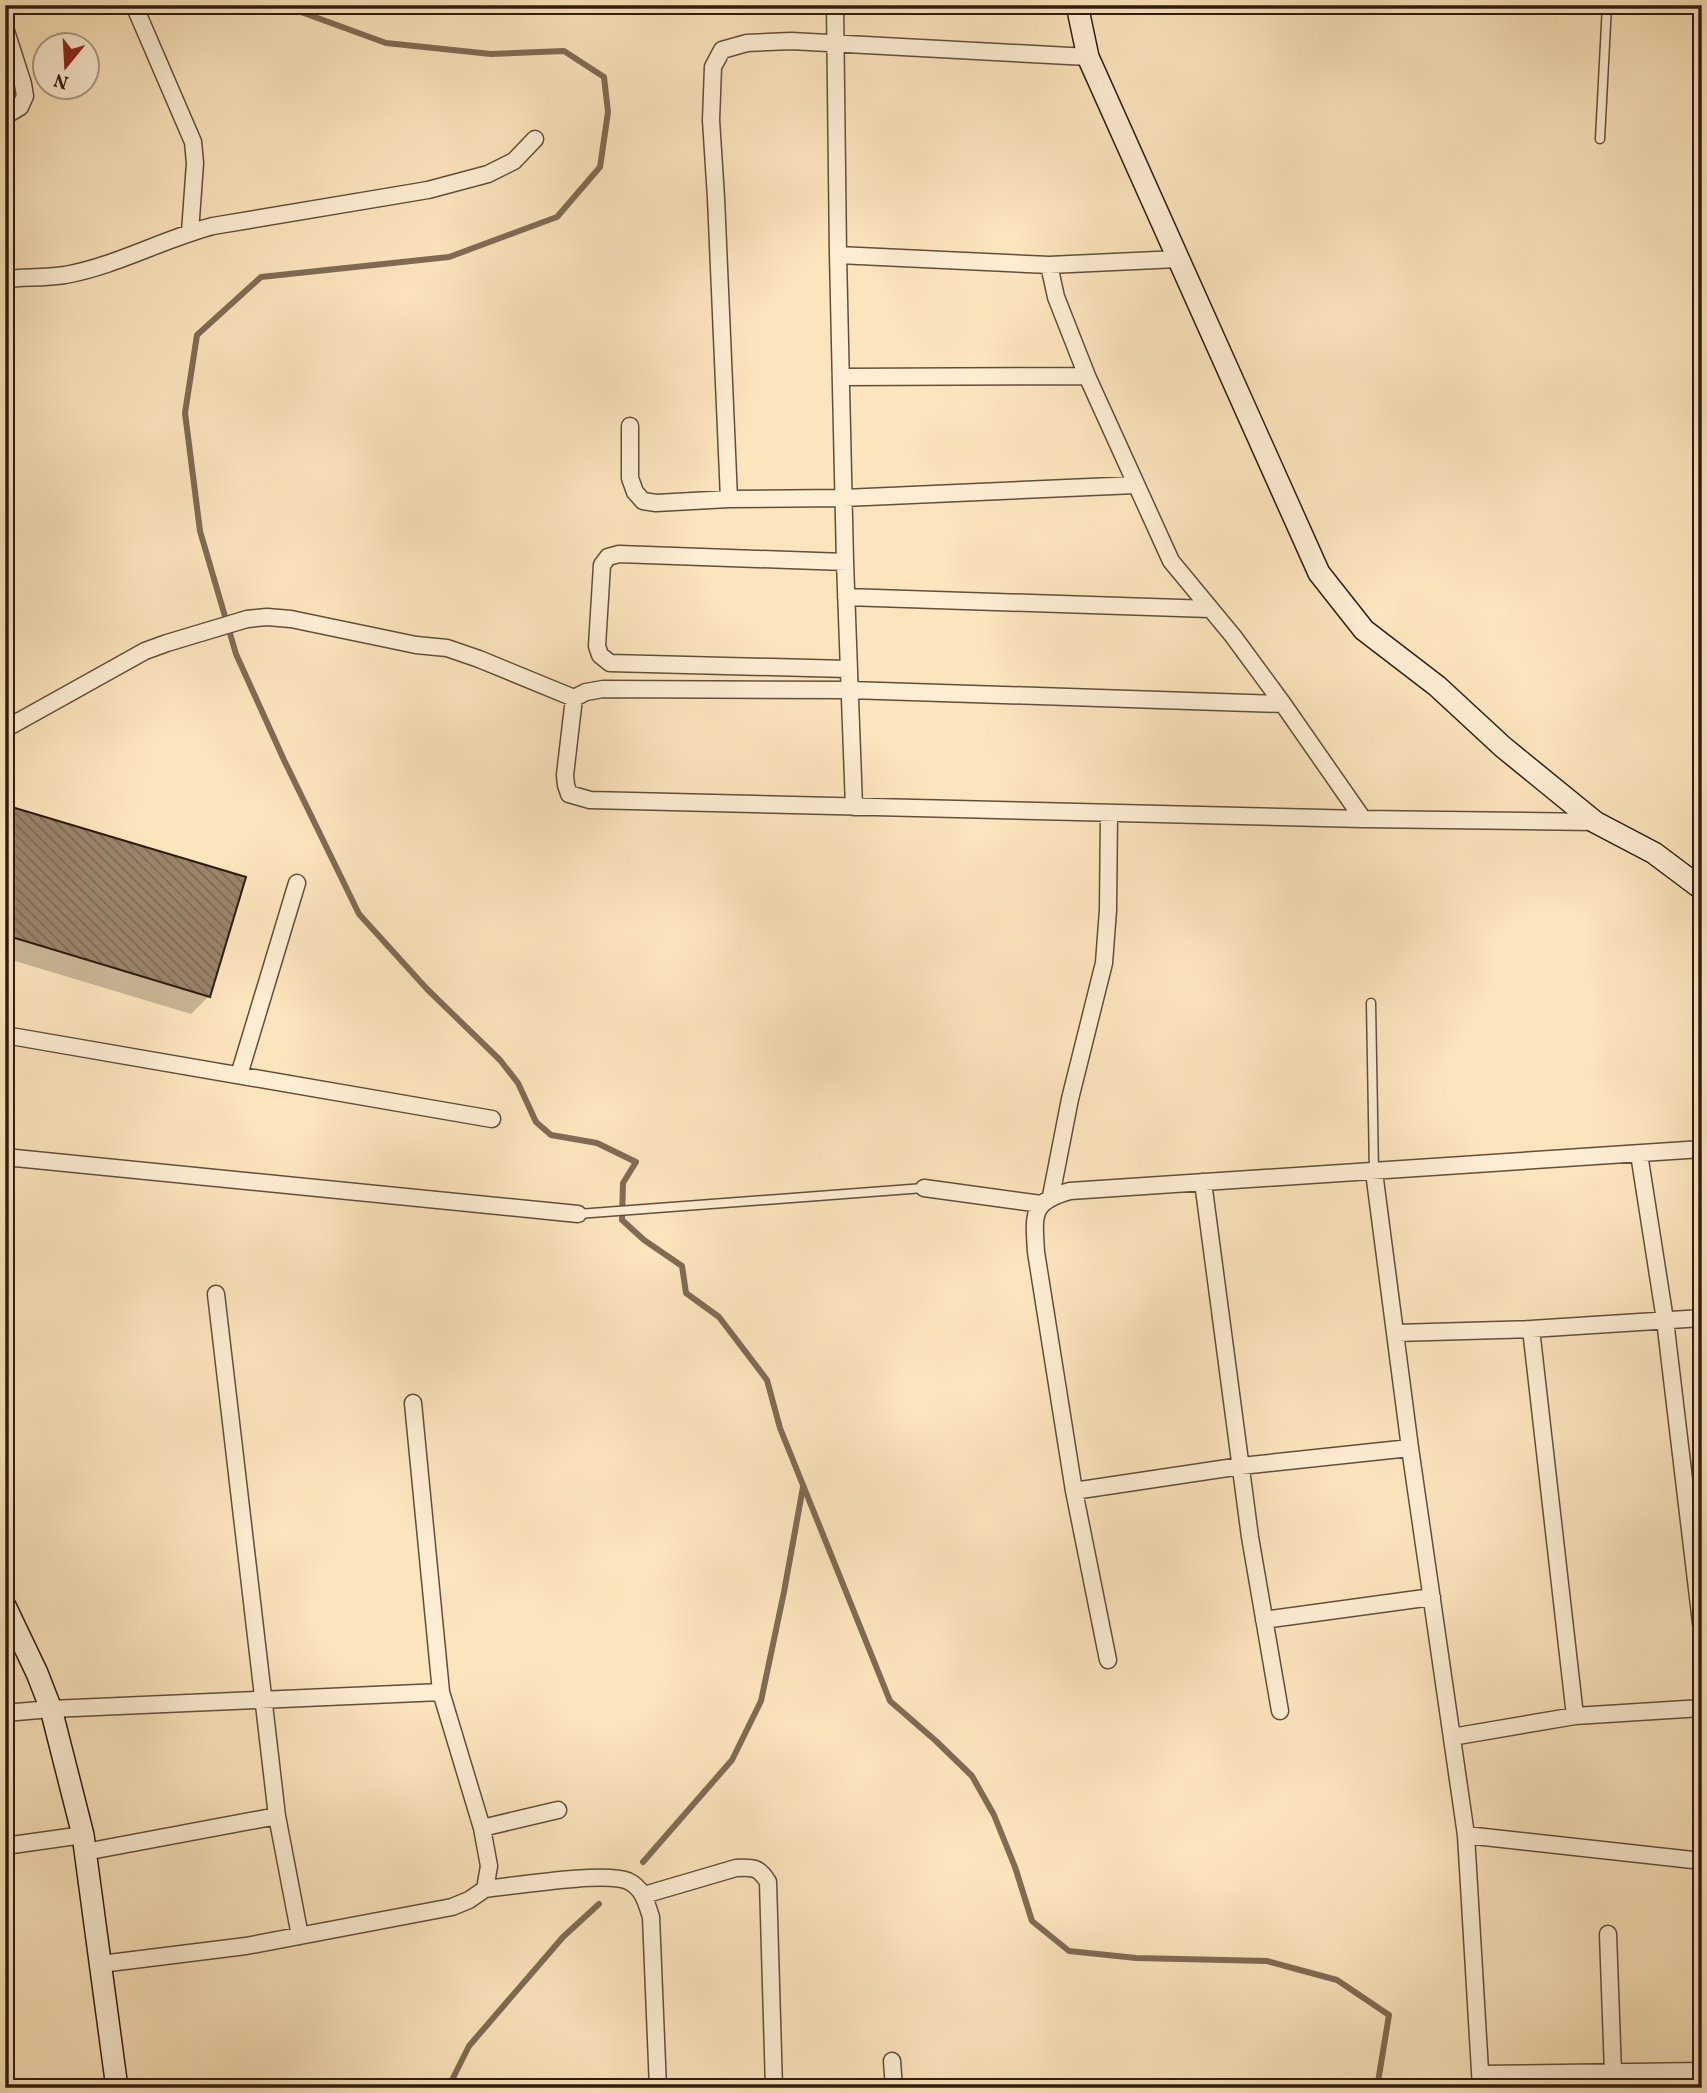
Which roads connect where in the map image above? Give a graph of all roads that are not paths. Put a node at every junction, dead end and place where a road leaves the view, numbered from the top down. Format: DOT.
graph roads {
  1 [pos="134,5"];
  2 [pos="835,5"];
  3 [pos="1077,5"];
  4 [pos="1607,5"];
  5 [pos="5,28"];
  6 [pos="837,43"];
  7 [pos="1088,57"];
  8 [pos="5,116"];
  9 [pos="535,139"];
  10 [pos="1600,139"];
  11 [pos="190,232"];
  12 [pos="838,255"];
  13 [pos="1178,259"];
  14 [pos="1049,265"];
  15 [pos="5,279"];
  16 [pos="1087,376"];
  17 [pos="841,377"];
  18 [pos="631,426"];
  19 [pos="1135,485"];
  20 [pos="844,498"];
  21 [pos="729,499"];
  22 [pos="845,562"];
  23 [pos="846,597"];
  24 [pos="1210,609"];
  25 [pos="848,669"];
  26 [pos="848,691"];
  27 [pos="574,698"];
  28 [pos="1283,704"];
  29 [pos="5,729"];
  30 [pos="854,807"];
  31 [pos="1109,813"];
  32 [pos="1363,819"];
  33 [pos="1595,821"];
  34 [pos="297,883"];
  35 [pos="1702,889"];
  36 [pos="1371,1003"];
  37 [pos="5,1035"];
  38 [pos="239,1075"];
  39 [pos="492,1119"];
  40 [pos="1702,1149"];
  41 [pos="1639,1154"];
  42 [pos="5,1157"];
  43 [pos="1374,1172"];
  44 [pos="1203,1182"];
  45 [pos="924,1188"];
  46 [pos="1046,1200"];
  47 [pos="578,1214"];
  48 [pos="216,1294"];
  49 [pos="1702,1318"];
  50 [pos="1665,1320"];
  51 [pos="1531,1329"];
  52 [pos="1396,1333"];
  53 [pos="412,1403"];
  54 [pos="1410,1448"];
  55 [pos="1241,1466"];
  56 [pos="1074,1491"];
  57 [pos="1432,1597"];
  58 [pos="5,1606"];
  59 [pos="1265,1620"];
  60 [pos="1702,1631"];
  61 [pos="1108,1660"];
  62 [pos="441,1692"];
  63 [pos="263,1700"];
  64 [pos="1702,1708"];
  65 [pos="51,1709"];
  66 [pos="1280,1711"];
  67 [pos="5,1713"];
  68 [pos="1576,1716"];
  69 [pos="1452,1737"];
  70 [pos="558,1810"];
  71 [pos="277,1816"];
  72 [pos="482,1828"];
  73 [pos="1466,1835"];
  74 [pos="84,1844"];
  75 [pos="5,1846"];
  76 [pos="1702,1861"];
  77 [pos="485,1889"];
  78 [pos="644,1895"];
  79 [pos="1608,1934"];
  80 [pos="300,1936"];
  81 [pos="101,1964"];
  82 [pos="892,2061"];
  83 [pos="1702,2071"];
  84 [pos="1614,2072"];
  85 [pos="1481,2081"];
  86 [pos="117,2088"];
  87 [pos="658,2088"];
  88 [pos="775,2088"];
  89 [pos="894,2088"];
  1 -- 11 [label="street"];
  2 -- 6 [label="street"];
  3 -- 7 [label="street"];
  4 -- 10 [label="lane"];
  5 -- 8 [label="street"];
  6 -- 7 [label="street"];
  6 -- 12 [label="street"];
  6 -- 21 [label="street"];
  7 -- 13 [label="street"];
  9 -- 11 [label="street"];
  11 -- 15 [label="street"];
  12 -- 14 [label="street"];
  12 -- 17 [label="street"];
  13 -- 14 [label="street"];
  13 -- 33 [label="street"];
  14 -- 16 [label="street"];
  16 -- 17 [label="street"];
  16 -- 19 [label="street"];
  17 -- 20 [label="street"];
  18 -- 21 [label="street"];
  19 -- 20 [label="street"];
  19 -- 24 [label="street"];
  20 -- 21 [label="street"];
  20 -- 22 [label="street"];
  22 -- 23 [label="street"];
  22 -- 25 [label="street"];
  23 -- 24 [label="street"];
  23 -- 25 [label="street"];
  24 -- 28 [label="street"];
  25 -- 26 [label="street"];
  26 -- 27 [label="street"];
  26 -- 28 [label="street"];
  26 -- 30 [label="street"];
  27 -- 29 [label="street"];
  27 -- 30 [label="street"];
  28 -- 32 [label="street"];
  30 -- 31 [label="street"];
  31 -- 32 [label="street"];
  31 -- 46 [label="street"];
  32 -- 33 [label="street"];
  33 -- 35 [label="street"];
  34 -- 38 [label="street"];
  36 -- 43 [label="lane"];
  37 -- 38 [label="street"];
  38 -- 39 [label="street"];
  40 -- 41 [label="street"];
  41 -- 43 [label="street"];
  41 -- 50 [label="street"];
  42 -- 47 [label="street"];
  43 -- 44 [label="street"];
  43 -- 52 [label="street"];
  44 -- 46 [label="street"];
  44 -- 55 [label="street"];
  45 -- 46 [label="street"];
  45 -- 47 [label="lane"];
  46 -- 56 [label="street"];
  48 -- 63 [label="street"];
  49 -- 50 [label="street"];
  50 -- 51 [label="street"];
  50 -- 60 [label="street"];
  51 -- 52 [label="street"];
  51 -- 68 [label="street"];
  52 -- 54 [label="street"];
  53 -- 62 [label="street"];
  54 -- 55 [label="street"];
  54 -- 57 [label="street"];
  55 -- 56 [label="street"];
  55 -- 59 [label="street"];
  56 -- 61 [label="street"];
  57 -- 59 [label="street"];
  57 -- 69 [label="street"];
  58 -- 65 [label="street"];
  59 -- 66 [label="street"];
  62 -- 63 [label="street"];
  62 -- 72 [label="street"];
  63 -- 65 [label="street"];
  63 -- 71 [label="street"];
  64 -- 68 [label="street"];
  65 -- 67 [label="street"];
  65 -- 74 [label="street"];
  68 -- 69 [label="street"];
  69 -- 73 [label="street"];
  70 -- 72 [label="street"];
  71 -- 74 [label="street"];
  71 -- 80 [label="street"];
  72 -- 77 [label="street"];
  73 -- 76 [label="street"];
  73 -- 85 [label="street"];
  74 -- 75 [label="street"];
  74 -- 81 [label="street"];
  77 -- 78 [label="street"];
  77 -- 80 [label="street"];
  78 -- 87 [label="street"];
  78 -- 88 [label="street"];
  79 -- 84 [label="street"];
  80 -- 81 [label="street"];
  81 -- 86 [label="street"];
  82 -- 89 [label="street"];
  83 -- 84 [label="street"];
  84 -- 85 [label="street"];
}
